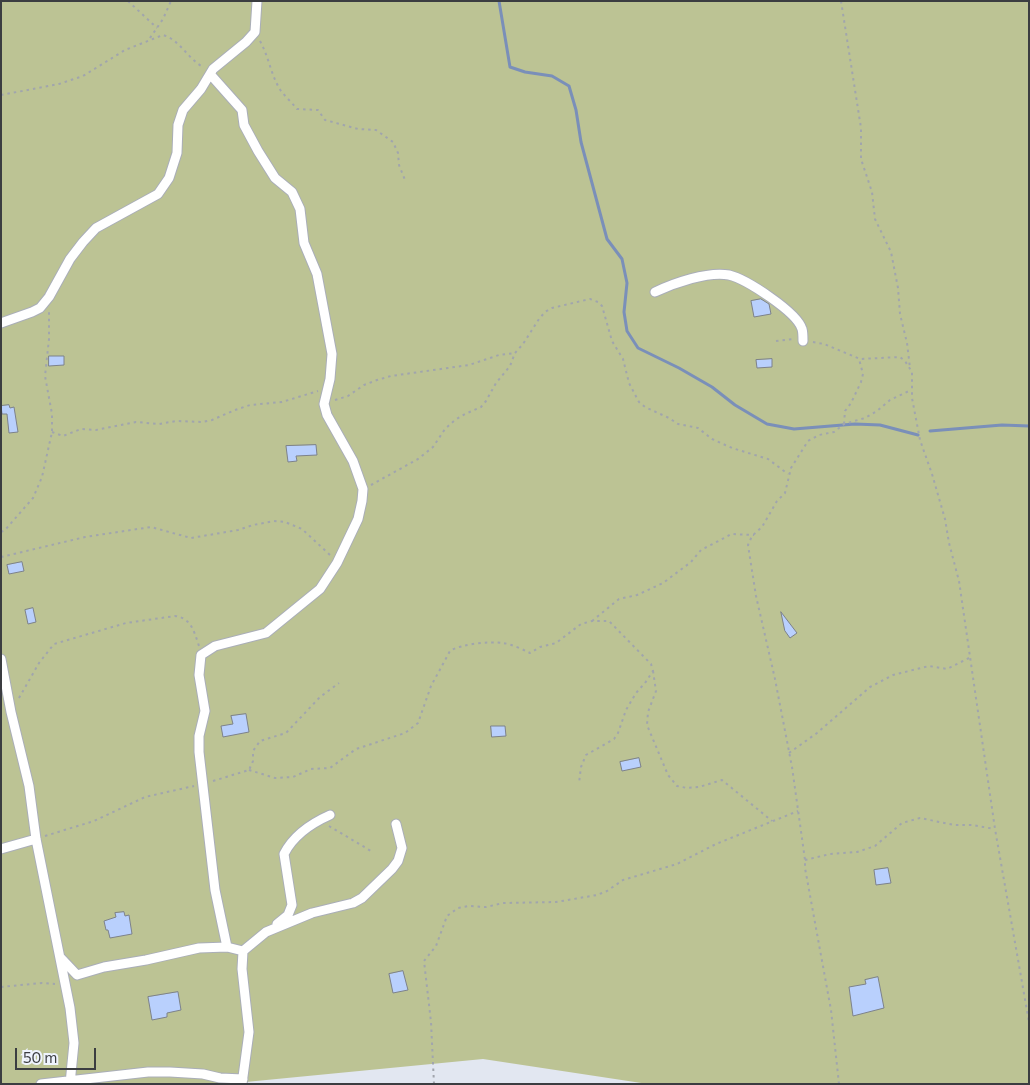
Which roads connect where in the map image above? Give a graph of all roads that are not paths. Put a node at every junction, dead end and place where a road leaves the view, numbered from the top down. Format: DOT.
graph roads {
  1 [pos="258,1"];
  2 [pos="210,73"];
  3 [pos="655,292"];
  4 [pos="1,323"];
  5 [pos="803,341"];
  6 [pos="1,659"];
  7 [pos="330,815"];
  8 [pos="396,824"];
  9 [pos="36,839"];
  10 [pos="1,849"];
  11 [pos="266,932"];
  12 [pos="227,947"];
  13 [pos="243,951"];
  14 [pos="60,957"];
  15 [pos="243,1081"];
  16 [pos="70,1082"];
  17 [pos="41,1084"];
  1 -- 2 [label="street"];
  2 -- 4 [label="street"];
  2 -- 12 [label="street"];
  3 -- 5 [label="street"];
  6 -- 9 [label="street"];
  7 -- 11 [label="street"];
  8 -- 11 [label="street"];
  9 -- 10 [label="street"];
  9 -- 14 [label="street"];
  11 -- 13 [label="street"];
  12 -- 13 [label="street"];
  12 -- 14 [label="street"];
  13 -- 15 [label="street"];
  14 -- 16 [label="street"];
  15 -- 16 [label="street"];
  16 -- 17 [label="street"];
}
